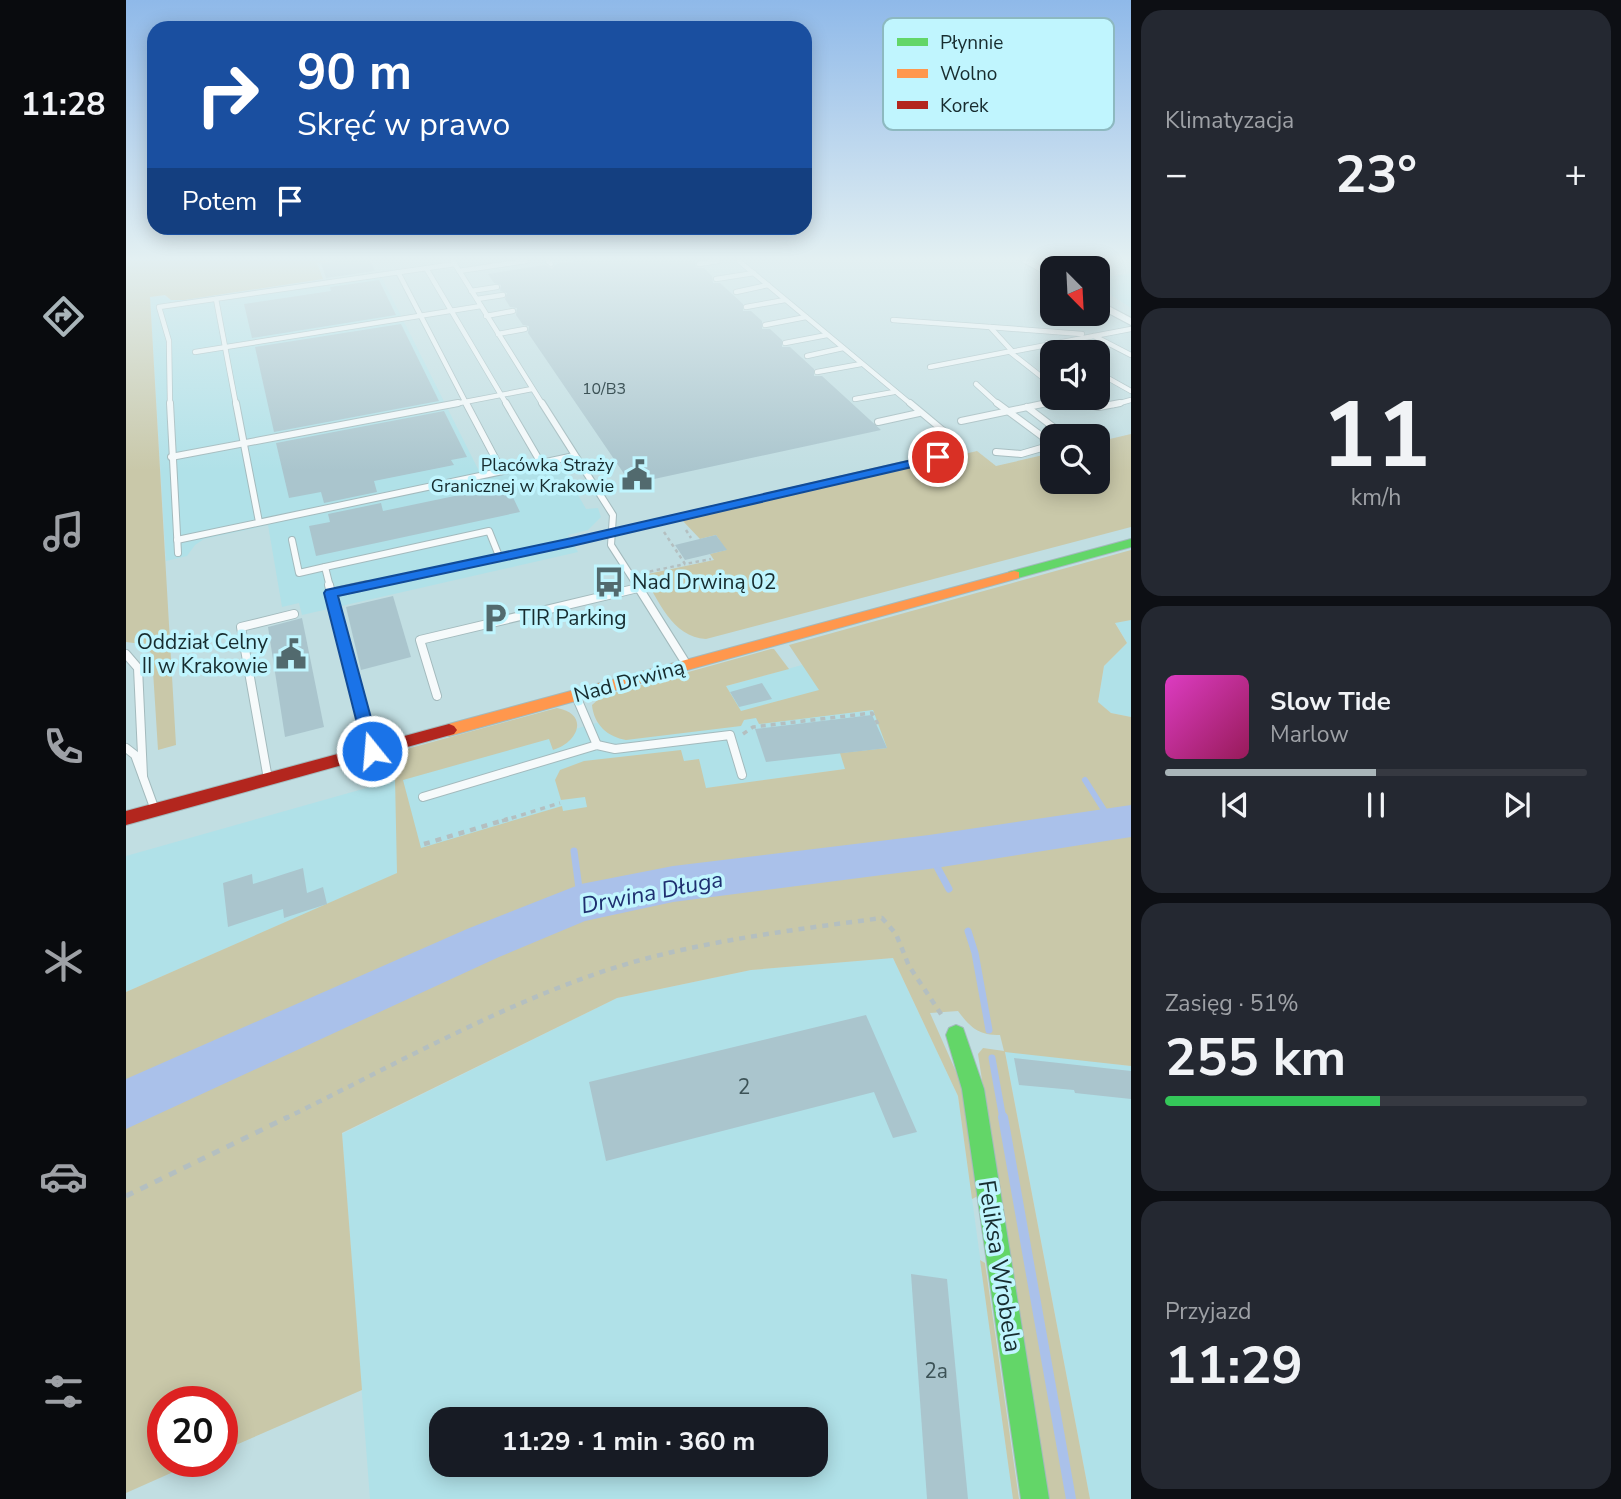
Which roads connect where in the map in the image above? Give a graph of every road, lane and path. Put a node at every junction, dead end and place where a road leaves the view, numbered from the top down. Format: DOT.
graph roads {
  1 [pos="166,331"];
  2 [pos="223,331"];
  3 [pos="326,331"];
  4 [pos="427,331"];
  5 [pos="464,331"];
  6 [pos="496,331"];
  7 [pos="514,331"];
  8 [pos="822,331"];
  9 [pos="994,331"];
  10 [pos="1041,331"];
  11 [pos="1119,331"];
  12 [pos="498,334"];
  13 [pos="827,335"];
  14 [pos="1093,335"];
  15 [pos="1067,340"];
  16 [pos="785,343"];
  17 [pos="1040,345"];
  18 [pos="227,347"];
  19 [pos="843,348"];
  20 [pos="1012,351"];
  21 [pos="195,352"];
  22 [pos="1131,355"];
  23 [pos="807,356"];
  24 [pos="861,364"];
  25 [pos="930,367"];
  26 [pos="817,372"];
  27 [pos="1039,375"];
  28 [pos="1110,379"];
  29 [pos="976,384"];
  30 [pos="532,389"];
  31 [pos="1131,391"];
  32 [pos="894,392"];
  33 [pos="501,395"];
  34 [pos="855,399"];
  35 [pos="1131,400"];
  36 [pos="465,402"];
  37 [pos="1040,404"];
  38 [pos="1110,405"];
  39 [pos="1027,407"];
  40 [pos="1006,411"];
  41 [pos="919,413"];
  42 [pos="961,421"];
  43 [pos="877,422"];
  44 [pos="1049,424"];
  45 [pos="244,443"];
  46 [pos="996,452"];
  47 [pos="574,456"];
  48 [pos="171,457"];
  49 [pos="541,463"];
  50 [pos="502,471"];
  51 [pos="260,522"];
  52 [pos="661,527"];
  53 [pos="611,533"];
  54 [pos="177,540"];
  55 [pos="292,540"];
  56 [pos="1131,543"];
  57 [pos="178,554"];
  58 [pos="499,556"];
  59 [pos="711,559"];
  60 [pos="685,564"];
  61 [pos="325,567"];
  62 [pos="639,574"];
  63 [pos="638,588"];
  64 [pos="331,593"];
  65 [pos="294,614"];
  66 [pos="126,654"];
  67 [pos="687,665"];
  68 [pos="437,696"];
  69 [pos="576,696"];
  70 [pos="878,724"];
  71 [pos="730,735"];
  72 [pos="597,745"];
  73 [pos="126,748"];
  74 [pos="372,751"];
  75 [pos="742,775"];
  76 [pos="143,776"];
  77 [pos="268,779"];
  78 [pos="423,797"];
  79 [pos="560,803"];
  80 [pos="155,810"];
  81 [pos="126,818"];
  82 [pos="424,844"];
  83 [pos="956,1035"];
  84 [pos="126,1196"];
  85 [pos="1035,1499"];
  1 -- 48 [label="lane"];
  2 -- 18 [label="lane"];
  3 -- 18 [label="lane"];
  4 -- 36 [label="lane"];
  5 -- 33 [label="lane"];
  6 -- 12 [label="lane"];
  7 -- 12 [label="lane"];
  8 -- 13 [label="lane"];
  9 -- 20 [label="lane"];
  10 -- 14 [label="lane"];
  11 -- 14 [label="lane"];
  12 -- 30 [label="lane"];
  13 -- 16 [label="lane"];
  13 -- 19 [label="lane"];
  14 -- 15 [label="lane"];
  14 -- 22 [label="lane"];
  17 -- 20 [label="lane"];
  18 -- 21 [label="lane"];
  18 -- 45 [label="lane"];
  19 -- 23 [label="lane"];
  19 -- 24 [label="lane"];
  20 -- 25 [label="lane"];
  20 -- 27 [label="lane"];
  24 -- 26 [label="lane"];
  24 -- 32 [label="lane"];
  28 -- 31 [label="lane"];
  29 -- 40 [label="lane"];
  30 -- 33 [label="lane"];
  30 -- 47 [label="lane"];
  32 -- 34 [label="lane"];
  32 -- 41 [label="lane"];
  33 -- 36 [label="lane"];
  33 -- 49 [label="lane"];
  35 -- 38 [label="lane"];
  36 -- 45 [label="lane"];
  36 -- 50 [label="lane"];
  37 -- 39 [label="lane"];
  39 -- 40 [label="lane"];
  39 -- 44 [label="lane"];
  40 -- 42 [label="lane"];
  40 -- 46 [label="lane"];
  41 -- 43 [label="lane"];
  41 -- 53 [label="lane"];
  45 -- 48 [label="lane"];
  45 -- 51 [label="lane"];
  47 -- 49 [label="lane"];
  47 -- 53 [label="lane"];
  48 -- 54 [label="lane"];
  49 -- 50 [label="lane"];
  50 -- 51 [label="lane"];
  51 -- 54 [label="lane"];
  52 -- 60 [label="path"];
  53 -- 58 [label="lane"];
  53 -- 63 [label="lane"];
  54 -- 57 [label="lane"];
  55 -- 61 [label="lane"];
  56 -- 67 [label="street, Nad Drwiną"];
  58 -- 61 [label="lane"];
  58 -- 64 [label="lane"];
  59 -- 60 [label="path"];
  60 -- 62 [label="path"];
  61 -- 64 [label="lane"];
  63 -- 67 [label="lane"];
  63 -- 68 [label="lane"];
  64 -- 74 [label="lane"];
  65 -- 77 [label="lane"];
  66 -- 76 [label="lane"];
  67 -- 69 [label="street, Nad Drwiną"];
  69 -- 72 [label="lane"];
  69 -- 74 [label="street, Nad Drwiną"];
  70 -- 71 [label="path"];
  71 -- 72 [label="lane"];
  71 -- 75 [label="lane"];
  72 -- 78 [label="lane"];
  73 -- 76 [label="lane"];
  74 -- 77 [label="street, Nad Drwiną"];
  76 -- 80 [label="lane"];
  77 -- 80 [label="street, Nad Drwiną"];
  79 -- 82 [label="path"];
  80 -- 81 [label="street, Nad Drwiną"];
  83 -- 84 [label="path"];
  83 -- 85 [label="street, Feliksa Wrobela"];
}
